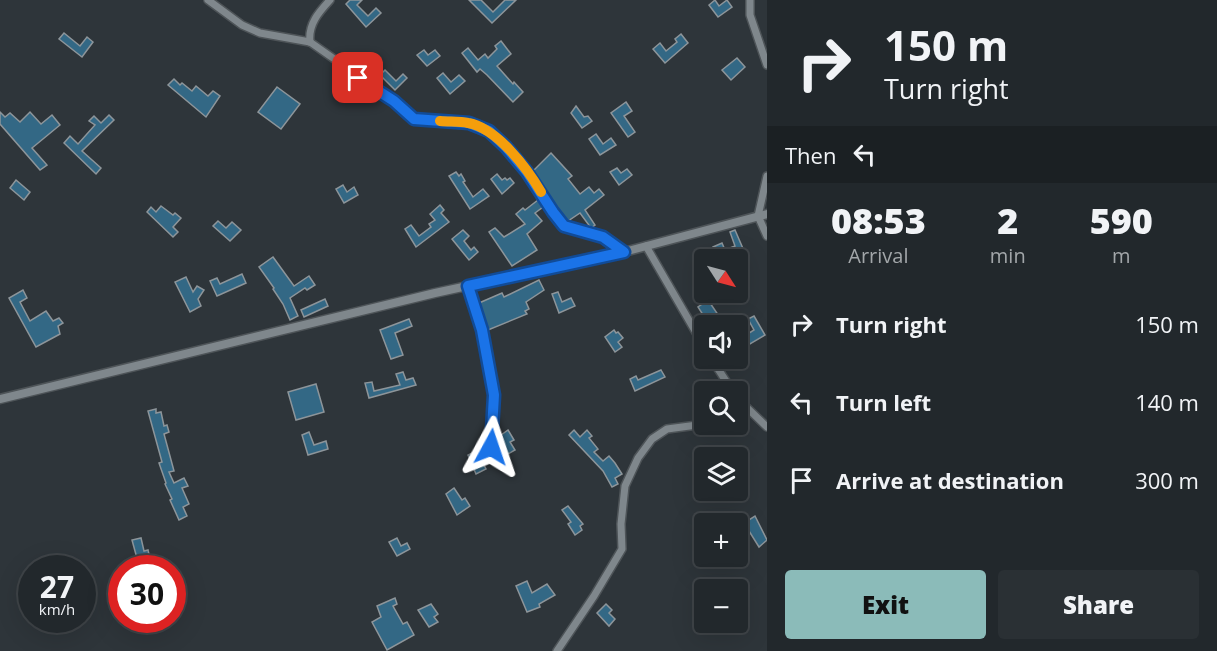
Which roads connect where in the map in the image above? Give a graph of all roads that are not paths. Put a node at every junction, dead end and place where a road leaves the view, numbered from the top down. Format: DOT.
graph roads {
  1 [pos="208,0"];
  2 [pos="330,0"];
  3 [pos="750,0"];
  4 [pos="310,42"];
  5 [pos="767,65"];
  6 [pos="767,176"];
  7 [pos="762,215"];
  8 [pos="767,236"];
  9 [pos="646,246"];
  10 [pos="624,252"];
  11 [pos="468,286"];
  12 [pos="694,329"];
  13 [pos="0,399"];
  14 [pos="748,409"];
  15 [pos="694,425"];
  16 [pos="767,427"];
  17 [pos="491,447"];
  18 [pos="557,651"];
  1 -- 4 [label="street"];
  2 -- 4 [label="street"];
  3 -- 5 [label="street"];
  4 -- 10 [label="street"];
  6 -- 7 [label="street"];
  7 -- 8 [label="street"];
  7 -- 9 [label="street"];
  9 -- 10 [label="street"];
  9 -- 12 [label="street"];
  10 -- 11 [label="street"];
  11 -- 13 [label="street"];
  11 -- 17 [label="street"];
  14 -- 16 [label="street"];
  15 -- 18 [label="street"];
}
